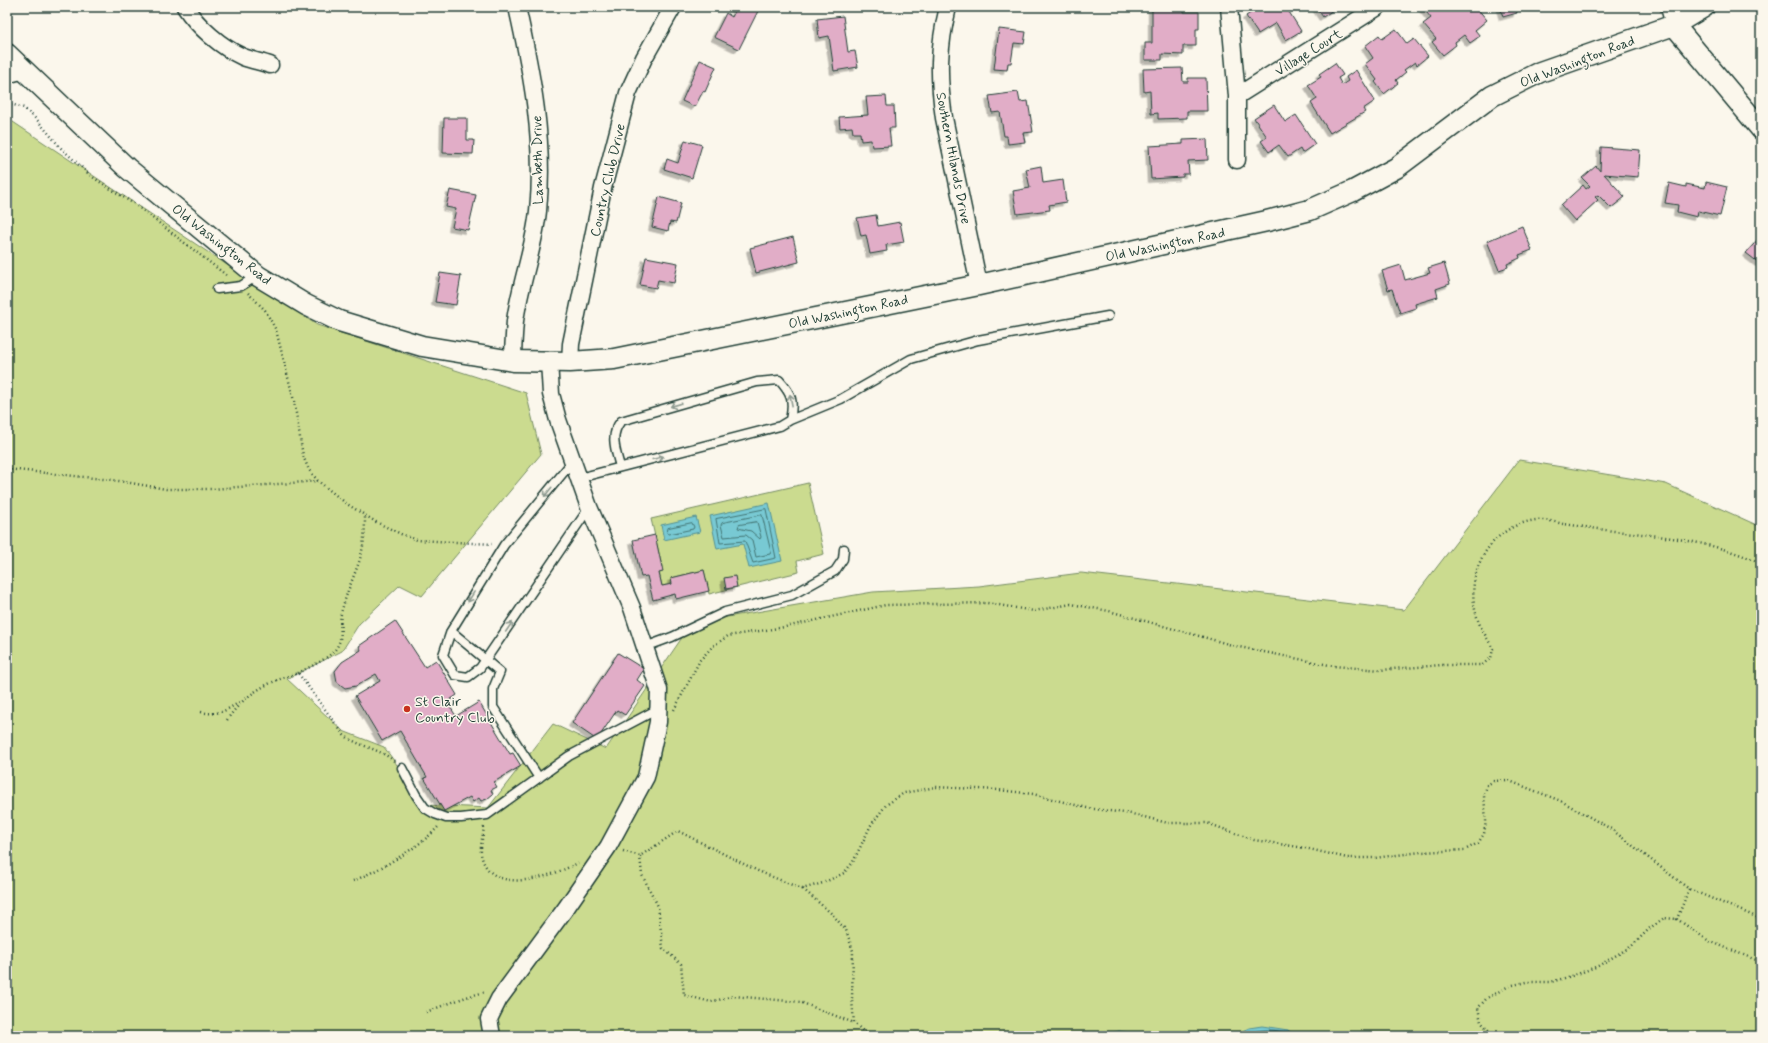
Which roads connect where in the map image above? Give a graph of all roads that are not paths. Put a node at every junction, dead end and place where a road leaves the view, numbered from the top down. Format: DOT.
graph roads {
  1 [pos="185,7"];
  2 [pos="517,7"];
  3 [pos="673,7"];
  4 [pos="948,7"];
  5 [pos="1229,7"];
  6 [pos="1378,7"];
  7 [pos="1704,7"];
  8 [pos="1672,16"];
  9 [pos="7,54"];
  10 [pos="270,65"];
  11 [pos="28,73"];
  12 [pos="7,79"];
  13 [pos="1237,96"];
  14 [pos="1761,129"];
  15 [pos="1237,160"];
  16 [pos="250,281"];
  17 [pos="979,285"];
  18 [pos="217,289"];
  19 [pos="1108,316"];
  20 [pos="513,361"];
  21 [pos="549,361"];
  22 [pos="570,362"];
  23 [pos="790,420"];
  24 [pos="572,462"];
  25 [pos="620,468"];
  26 [pos="579,478"];
  27 [pos="589,508"];
  28 [pos="844,549"];
  29 [pos="451,631"];
  30 [pos="645,647"];
  31 [pos="487,659"];
  32 [pos="658,716"];
  33 [pos="402,768"];
  34 [pos="539,778"];
  35 [pos="492,1036"];
  1 -- 10 [label="street"];
  2 -- 20 [label="street, Lambeth Drive"];
  3 -- 22 [label="street, Country Club Drive"];
  4 -- 17 [label="street, Southern Hilands Drive"];
  5 -- 13 [label="street"];
  6 -- 13 [label="street, Village Court"];
  7 -- 8 [label="street, Old Washington Road"];
  8 -- 14 [label="street"];
  8 -- 17 [label="street, Old Washington Road"];
  9 -- 11 [label="street, Old Washington Road"];
  11 -- 12 [label="lane"];
  11 -- 16 [label="street, Old Washington Road"];
  13 -- 15 [label="street"];
  16 -- 18 [label="lane"];
  16 -- 20 [label="street, Old Washington Road"];
  17 -- 22 [label="street, Old Washington Road"];
  19 -- 23 [label="lane"];
  20 -- 21 [label="street, Old Washington Road"];
  21 -- 22 [label="street, Old Washington Road"];
  21 -- 24 [label="street"];
  25 -- 23 [label="lane, one-way"];
  23 -- 25 [label="lane, one-way"];
  24 -- 26 [label="street"];
  24 -- 29 [label="lane, one-way"];
  25 -- 26 [label="lane"];
  26 -- 27 [label="street"];
  27 -- 30 [label="street"];
  31 -- 27 [label="lane, one-way"];
  28 -- 30 [label="lane"];
  29 -- 31 [label="lane"];
  29 -- 31 [label="lane"];
  30 -- 32 [label="street"];
  31 -- 34 [label="lane"];
  32 -- 34 [label="lane"];
  32 -- 35 [label="street"];
  33 -- 34 [label="lane"];
}
